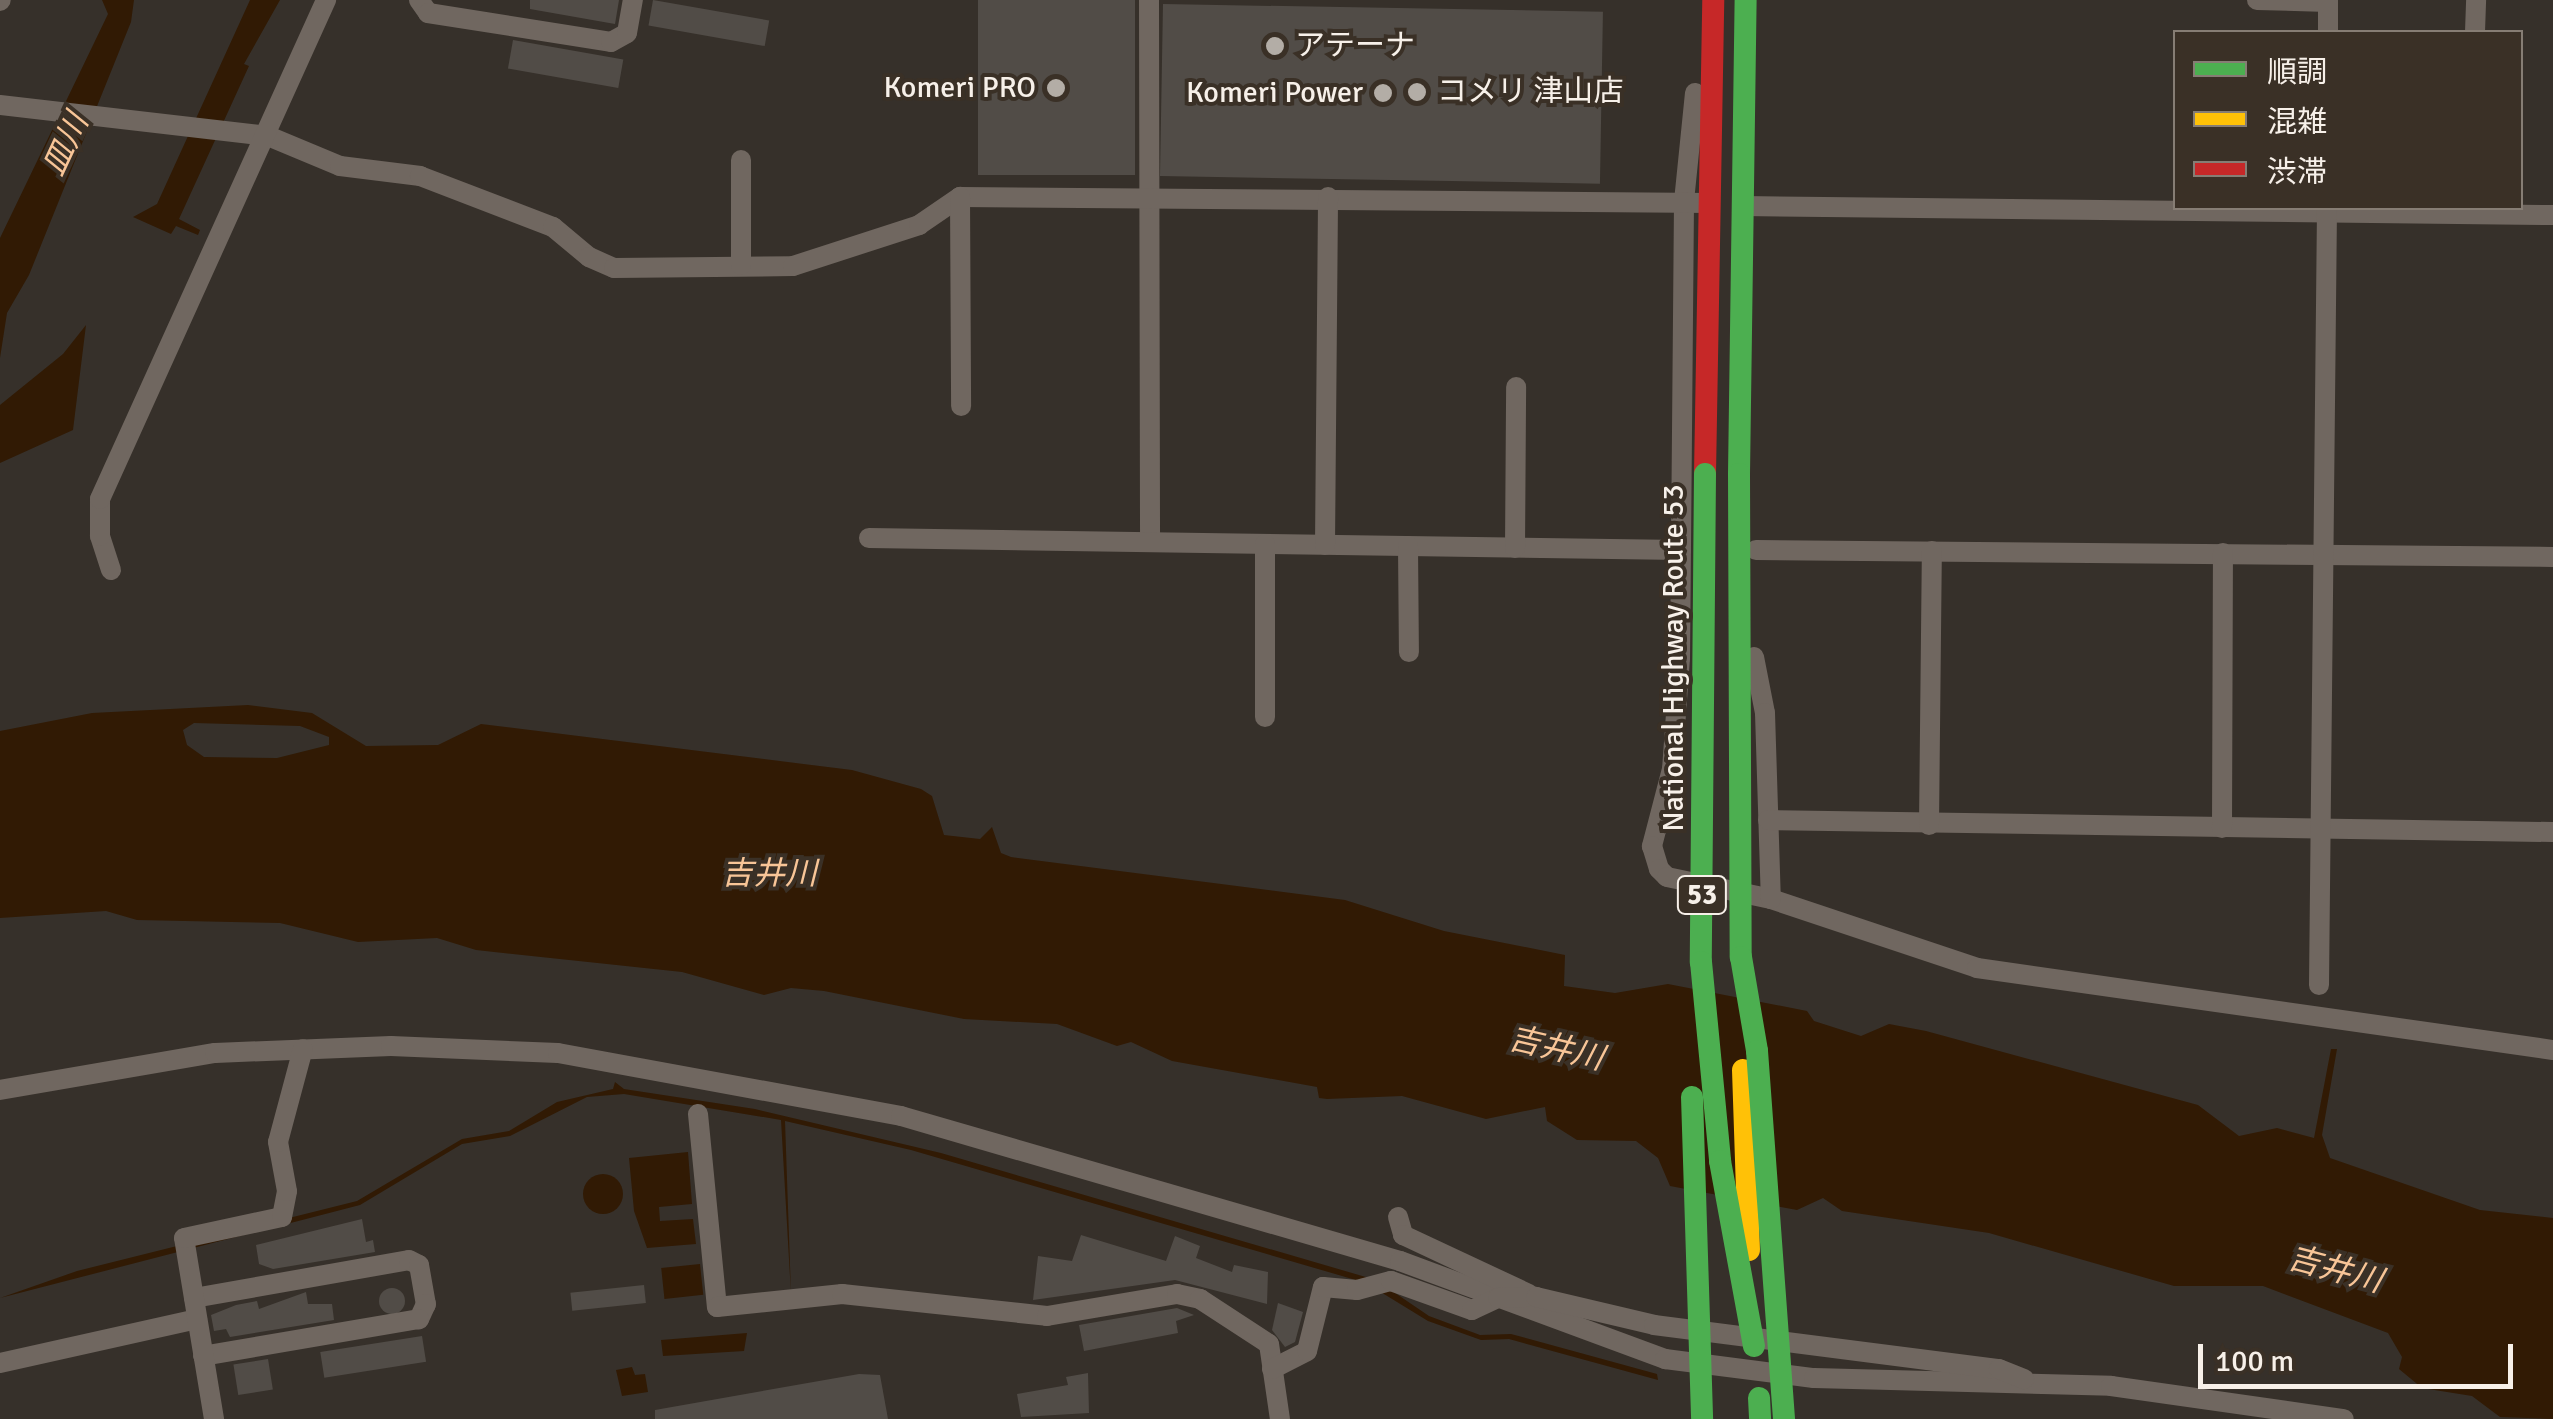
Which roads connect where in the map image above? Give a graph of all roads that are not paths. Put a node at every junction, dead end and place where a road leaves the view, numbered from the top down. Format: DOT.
graph roads {
  1 [pos="326,0"];
  2 [pos="419,0"];
  3 [pos="633,0"];
  4 [pos="1150,0"];
  5 [pos="1713,0"];
  6 [pos="1746,0"];
  7 [pos="2257,0"];
  8 [pos="2476,0"];
  9 [pos="2328,1"];
  10 [pos="2328,30"];
  11 [pos="2475,30"];
  12 [pos="1712,41"];
  13 [pos="0,105"];
  14 [pos="260,136"];
  15 [pos="741,160"];
  16 [pos="1148,195"];
  17 [pos="1328,196"];
  18 [pos="960,197"];
  19 [pos="1684,202"];
  20 [pos="1710,203"];
  21 [pos="1752,206"];
  22 [pos="2173,208"];
  23 [pos="2327,210"];
  24 [pos="2400,210"];
  25 [pos="2473,211"];
  26 [pos="2553,215"];
  27 [pos="741,264"];
  28 [pos="1516,387"];
  29 [pos="961,406"];
  30 [pos="1706,421"];
  31 [pos="869,538"];
  32 [pos="1150,542"];
  33 [pos="1265,544"];
  34 [pos="1325,545"];
  35 [pos="1408,546"];
  36 [pos="1514,548"];
  37 [pos="1681,550"];
  38 [pos="1756,550"];
  39 [pos="1932,551"];
  40 [pos="2224,553"];
  41 [pos="2322,554"];
  42 [pos="2553,556"];
  43 [pos="111,570"];
  44 [pos="1409,652"];
  45 [pos="1266,717"];
  46 [pos="1768,820"];
  47 [pos="1929,826"];
  48 [pos="2222,828"];
  49 [pos="2320,830"];
  50 [pos="2553,832"];
  51 [pos="1771,899"];
  52 [pos="1741,957"];
  53 [pos="1701,962"];
  54 [pos="2319,985"];
  55 [pos="302,1049"];
  56 [pos="2553,1050"];
  57 [pos="0,1090"];
  58 [pos="698,1114"];
  59 [pos="1398,1218"];
  60 [pos="1536,1297"];
  61 [pos="1498,1298"];
  62 [pos="196,1308"];
  63 [pos="1752,1312"];
  64 [pos="203,1356"];
  65 [pos="0,1363"];
  66 [pos="1272,1369"];
  67 [pos="2031,1382"];
  68 [pos="214,1419"];
  69 [pos="1280,1419"];
  70 [pos="1702,1419"];
  71 [pos="1760,1419"];
  72 [pos="1784,1419"];
  73 [pos="2344,1419"];
  1 -- 14 [label="street"];
  2 -- 3 [label="street"];
  4 -- 16 [label="street"];
  5 -- 12 [label="highway, National Highway Route 53 / 53"];
  6 -- 20 [label="highway"];
  6 -- 21 [label="highway, National Highway Route 53 / 53"];
  7 -- 9 [label="street"];
  8 -- 11 [label="street"];
  9 -- 10 [label="street"];
  12 -- 19 [label="street"];
  12 -- 20 [label="highway, National Highway Route 53 / 53"];
  13 -- 14 [label="street"];
  14 -- 27 [label="street"];
  14 -- 43 [label="street"];
  15 -- 27 [label="street"];
  16 -- 17 [label="street"];
  16 -- 18 [label="street"];
  16 -- 32 [label="street"];
  17 -- 19 [label="street"];
  17 -- 34 [label="street"];
  18 -- 27 [label="street"];
  18 -- 29 [label="street"];
  19 -- 20 [label="street"];
  19 -- 37 [label="street"];
  20 -- 30 [label="highway, National Highway Route 53 / 53"];
  21 -- 22 [label="street"];
  21 -- 30 [label="highway"];
  21 -- 38 [label="street"];
  21 -- 52 [label="highway, National Highway Route 53 / 53, bridge"];
  23 -- 41 [label="street"];
  24 -- 25 [label="street"];
  25 -- 26 [label="street"];
  28 -- 36 [label="street"];
  30 -- 53 [label="highway, National Highway Route 53 / 53, bridge"];
  31 -- 32 [label="street"];
  32 -- 33 [label="street"];
  33 -- 34 [label="street"];
  33 -- 45 [label="street"];
  34 -- 35 [label="street"];
  35 -- 36 [label="street"];
  35 -- 44 [label="street"];
  36 -- 37 [label="street"];
  37 -- 51 [label="street"];
  38 -- 39 [label="street"];
  38 -- 46 [label="street"];
  39 -- 40 [label="street"];
  39 -- 47 [label="street"];
  40 -- 41 [label="street"];
  40 -- 48 [label="street"];
  41 -- 42 [label="street"];
  41 -- 49 [label="street"];
  46 -- 47 [label="street"];
  46 -- 51 [label="street"];
  47 -- 48 [label="street"];
  48 -- 49 [label="street"];
  49 -- 50 [label="street"];
  49 -- 54 [label="street"];
  51 -- 56 [label="street"];
  52 -- 63 [label="highway, National Highway Route 53 / 53, bridge"];
  52 -- 72 [label="highway, bridge"];
  53 -- 63 [label="highway, National Highway Route 53 / 53, bridge"];
  53 -- 70 [label="highway, bridge"];
  55 -- 57 [label="street"];
  55 -- 61 [label="street"];
  55 -- 62 [label="street"];
  58 -- 66 [label="street"];
  59 -- 60 [label="street"];
  60 -- 61 [label="street"];
  60 -- 67 [label="street"];
  61 -- 66 [label="street"];
  61 -- 67 [label="street"];
  62 -- 64 [label="street"];
  62 -- 64 [label="street"];
  62 -- 65 [label="street"];
  63 -- 71 [label="highway, National Highway Route 53 / 53, bridge"];
  64 -- 68 [label="street"];
  66 -- 69 [label="street"];
  67 -- 73 [label="street"];
}
